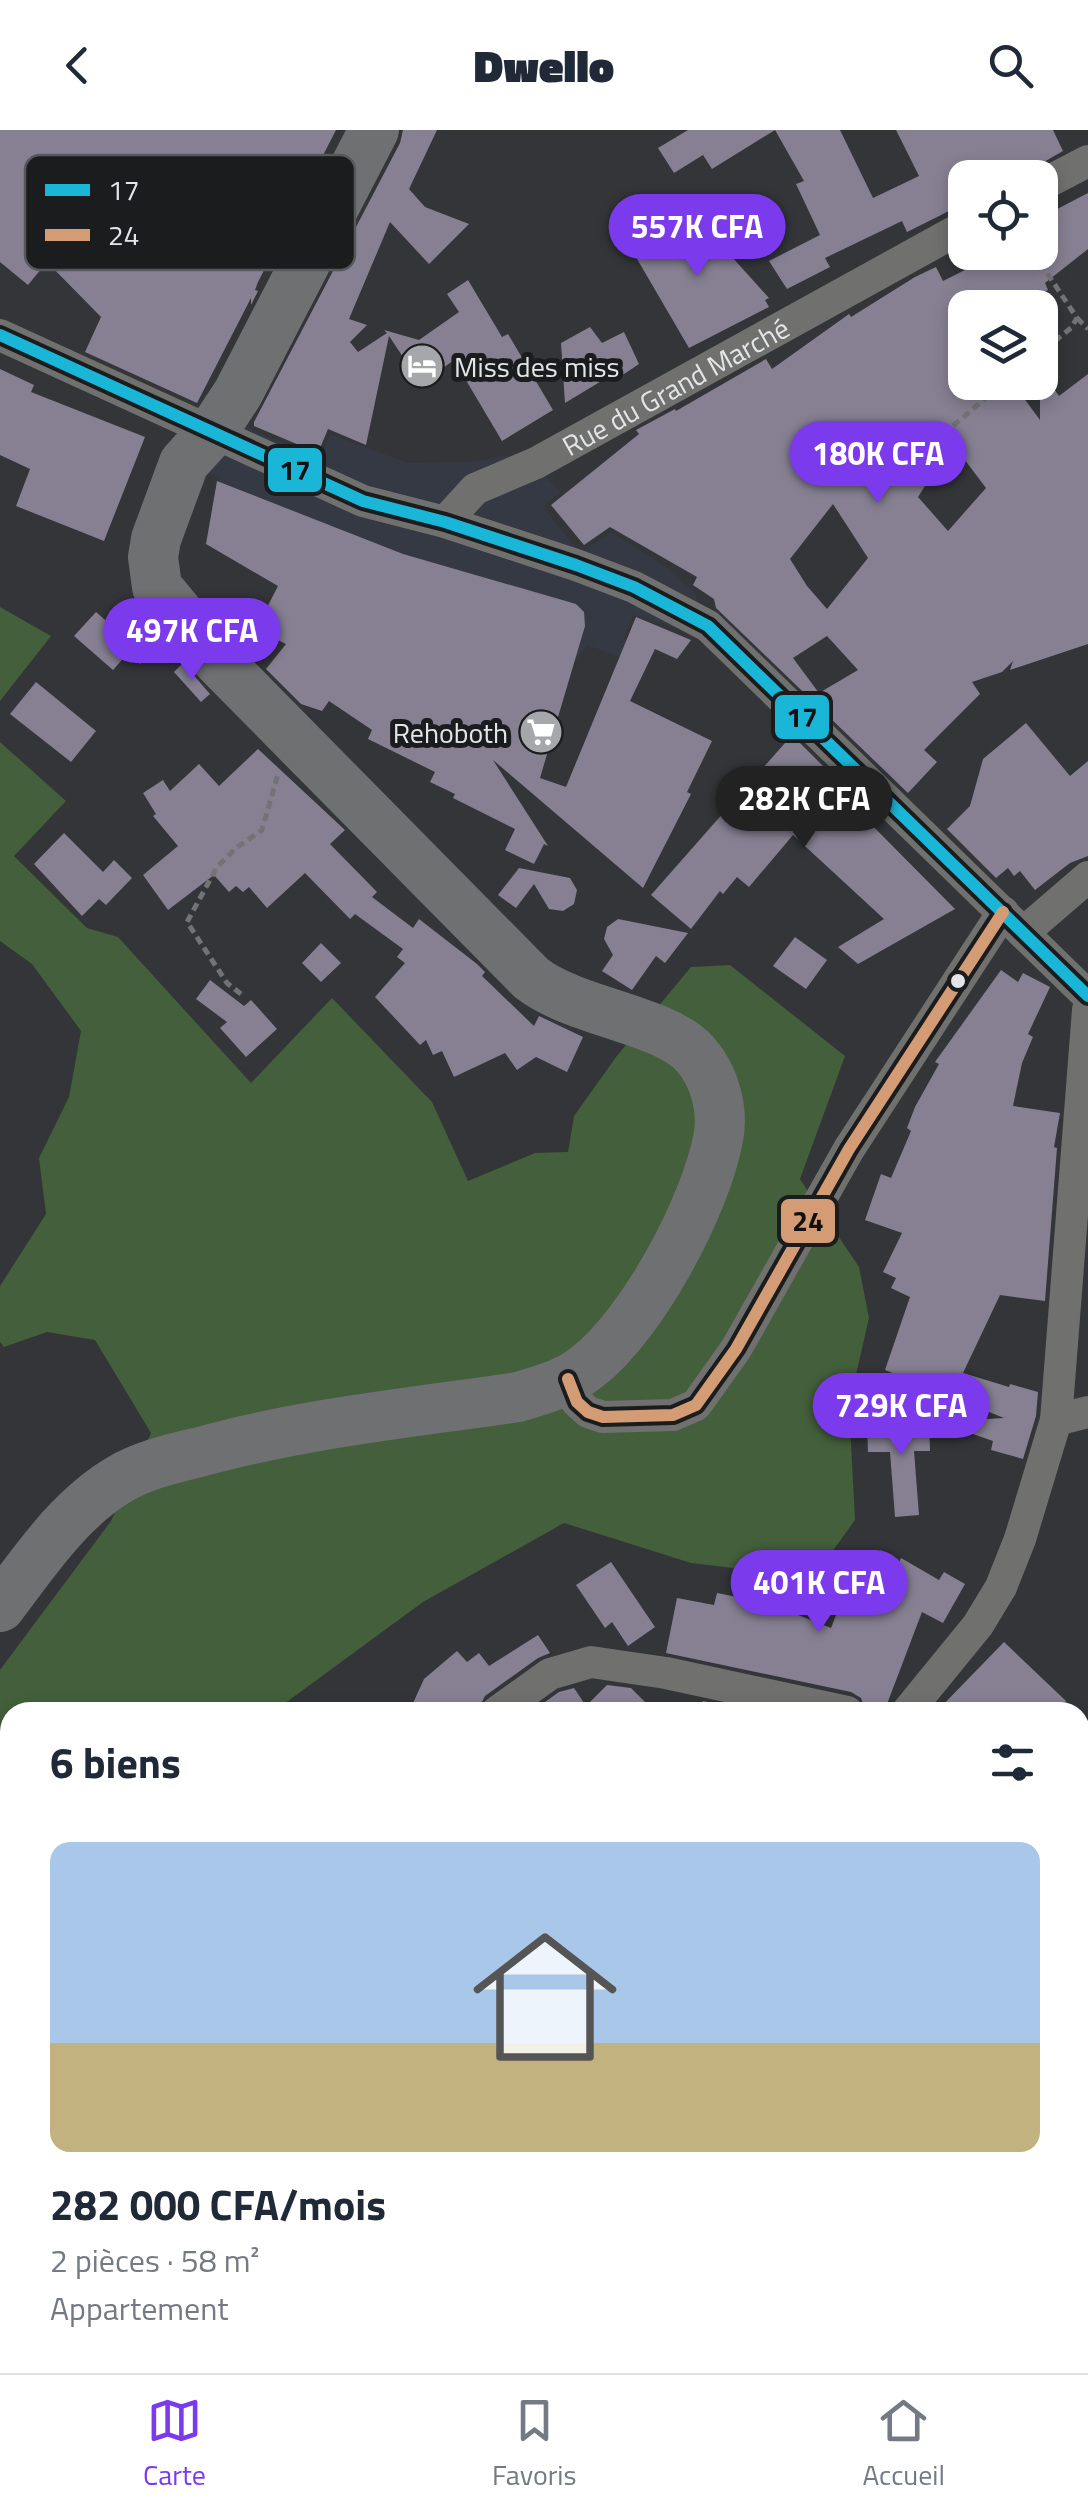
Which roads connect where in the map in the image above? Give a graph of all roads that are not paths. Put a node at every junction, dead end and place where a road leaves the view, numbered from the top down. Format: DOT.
graph roads {
  1 [pos="346,130"];
  2 [pos="374,130"];
  3 [pos="334,155"];
  4 [pos="1088,160"];
  5 [pos="355,167"];
  6 [pos="1058,176"];
  7 [pos="948,235"];
  8 [pos="278,270"];
  9 [pos="302,270"];
  10 [pos="0,336"];
  11 [pos="197,439"];
  12 [pos="445,522"];
  13 [pos="1088,877"];
  14 [pos="1013,922"];
  15 [pos="1088,996"];
  16 [pos="1088,1010"];
  17 [pos="568,1379"];
  18 [pos="1072,1416"];
  19 [pos="0,1607"];
  20 [pos="511,1702"];
  21 [pos="801,1702"];
  22 [pos="915,1702"];
  1 -- 3 [label="main road"];
  2 -- 5 [label="main road"];
  4 -- 6 [label="street"];
  7 -- 12 [label="street, Rue du Grand Marché"];
  8 -- 11 [label="main road"];
  9 -- 11 [label="main road"];
  10 -- 11 [label="street"];
  11 -- 12 [label="street"];
  11 -- 17 [label="main road"];
  12 -- 14 [label="street"];
  13 -- 14 [label="street"];
  14 -- 15 [label="street"];
  14 -- 17 [label="street"];
  16 -- 18 [label="street"];
  17 -- 19 [label="main road"];
  18 -- 22 [label="street"];
  20 -- 21 [label="street"];
}
